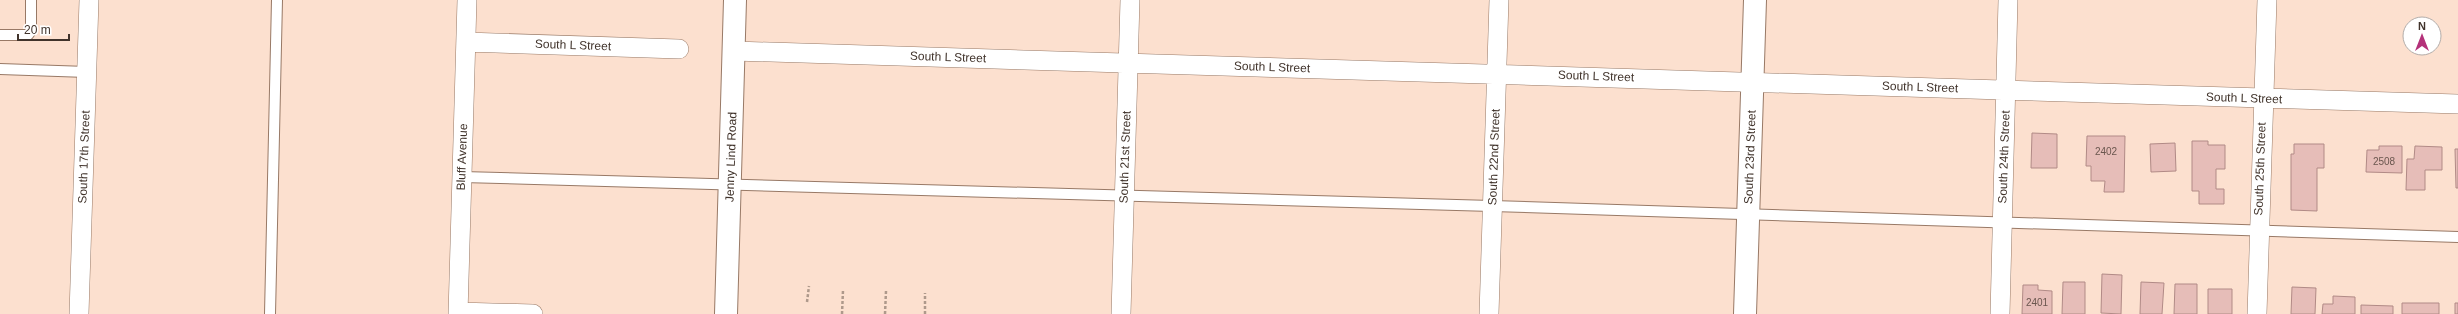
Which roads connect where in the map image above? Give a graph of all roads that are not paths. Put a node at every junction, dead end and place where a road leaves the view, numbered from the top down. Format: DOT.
graph roads {
  1 [pos="31,0"];
  2 [pos="89,0"];
  3 [pos="277,0"];
  4 [pos="467,0"];
  5 [pos="735,0"];
  6 [pos="1130,0"];
  7 [pos="1499,0"];
  8 [pos="1755,0"];
  9 [pos="2008,0"];
  10 [pos="2267,0"];
  11 [pos="0,35"];
  12 [pos="466,42"];
  13 [pos="679,49"];
  14 [pos="734,50"];
  15 [pos="1128,63"];
  16 [pos="0,69"];
  17 [pos="87,72"];
  18 [pos="1496,73"];
  19 [pos="1752,81"];
  20 [pos="2006,90"];
  21 [pos="2262,98"];
  22 [pos="2458,104"];
  23 [pos="462,177"];
  24 [pos="730,185"];
  25 [pos="1124,196"];
  26 [pos="1492,206"];
  27 [pos="1748,214"];
  28 [pos="2002,222"];
  29 [pos="2258,230"];
  30 [pos="2458,237"];
  31 [pos="458,313"];
  32 [pos="79,314"];
  33 [pos="270,314"];
  34 [pos="533,314"];
  35 [pos="726,314"];
  36 [pos="1121,314"];
  37 [pos="1489,314"];
  38 [pos="1745,314"];
  39 [pos="2000,314"];
  40 [pos="2257,314"];
  1 -- 11 [label="lane"];
  2 -- 17 [label="street, South 17th Street"];
  3 -- 33 [label="lane"];
  4 -- 12 [label="street, Bluff Avenue"];
  5 -- 14 [label="street, Jenny Lind Road"];
  6 -- 15 [label="street, South 21st Street"];
  7 -- 18 [label="street, South 22nd Street"];
  8 -- 19 [label="street, South 23rd Street"];
  9 -- 20 [label="street, South 24th Street"];
  10 -- 21 [label="street, South 25th Street"];
  12 -- 13 [label="street, South L Street"];
  12 -- 23 [label="street, Bluff Avenue"];
  14 -- 15 [label="street, South L Street"];
  14 -- 24 [label="street, Jenny Lind Road"];
  15 -- 18 [label="street, South L Street"];
  15 -- 25 [label="street, South 21st Street"];
  16 -- 17 [label="lane"];
  17 -- 32 [label="street, South 17th Street"];
  18 -- 19 [label="street, South L Street"];
  18 -- 26 [label="street, South 22nd Street"];
  19 -- 20 [label="street, South L Street"];
  19 -- 27 [label="street, South 23rd Street"];
  20 -- 21 [label="street, South L Street"];
  20 -- 28 [label="street, South 24th Street"];
  21 -- 22 [label="street, South L Street"];
  21 -- 29 [label="street, South 25th Street"];
  23 -- 24 [label="lane"];
  23 -- 31 [label="street, Bluff Avenue"];
  24 -- 25 [label="lane"];
  24 -- 35 [label="street, Jenny Lind Road"];
  25 -- 26 [label="lane"];
  25 -- 36 [label="street, South 21st Street"];
  26 -- 27 [label="lane"];
  26 -- 37 [label="street, South 22nd Street"];
  27 -- 28 [label="lane"];
  27 -- 38 [label="street, South 23rd Street"];
  28 -- 29 [label="lane"];
  28 -- 39 [label="street, South 24th Street"];
  29 -- 30 [label="lane"];
  29 -- 40 [label="street, South 25th Street"];
  31 -- 34 [label="street"];
}
